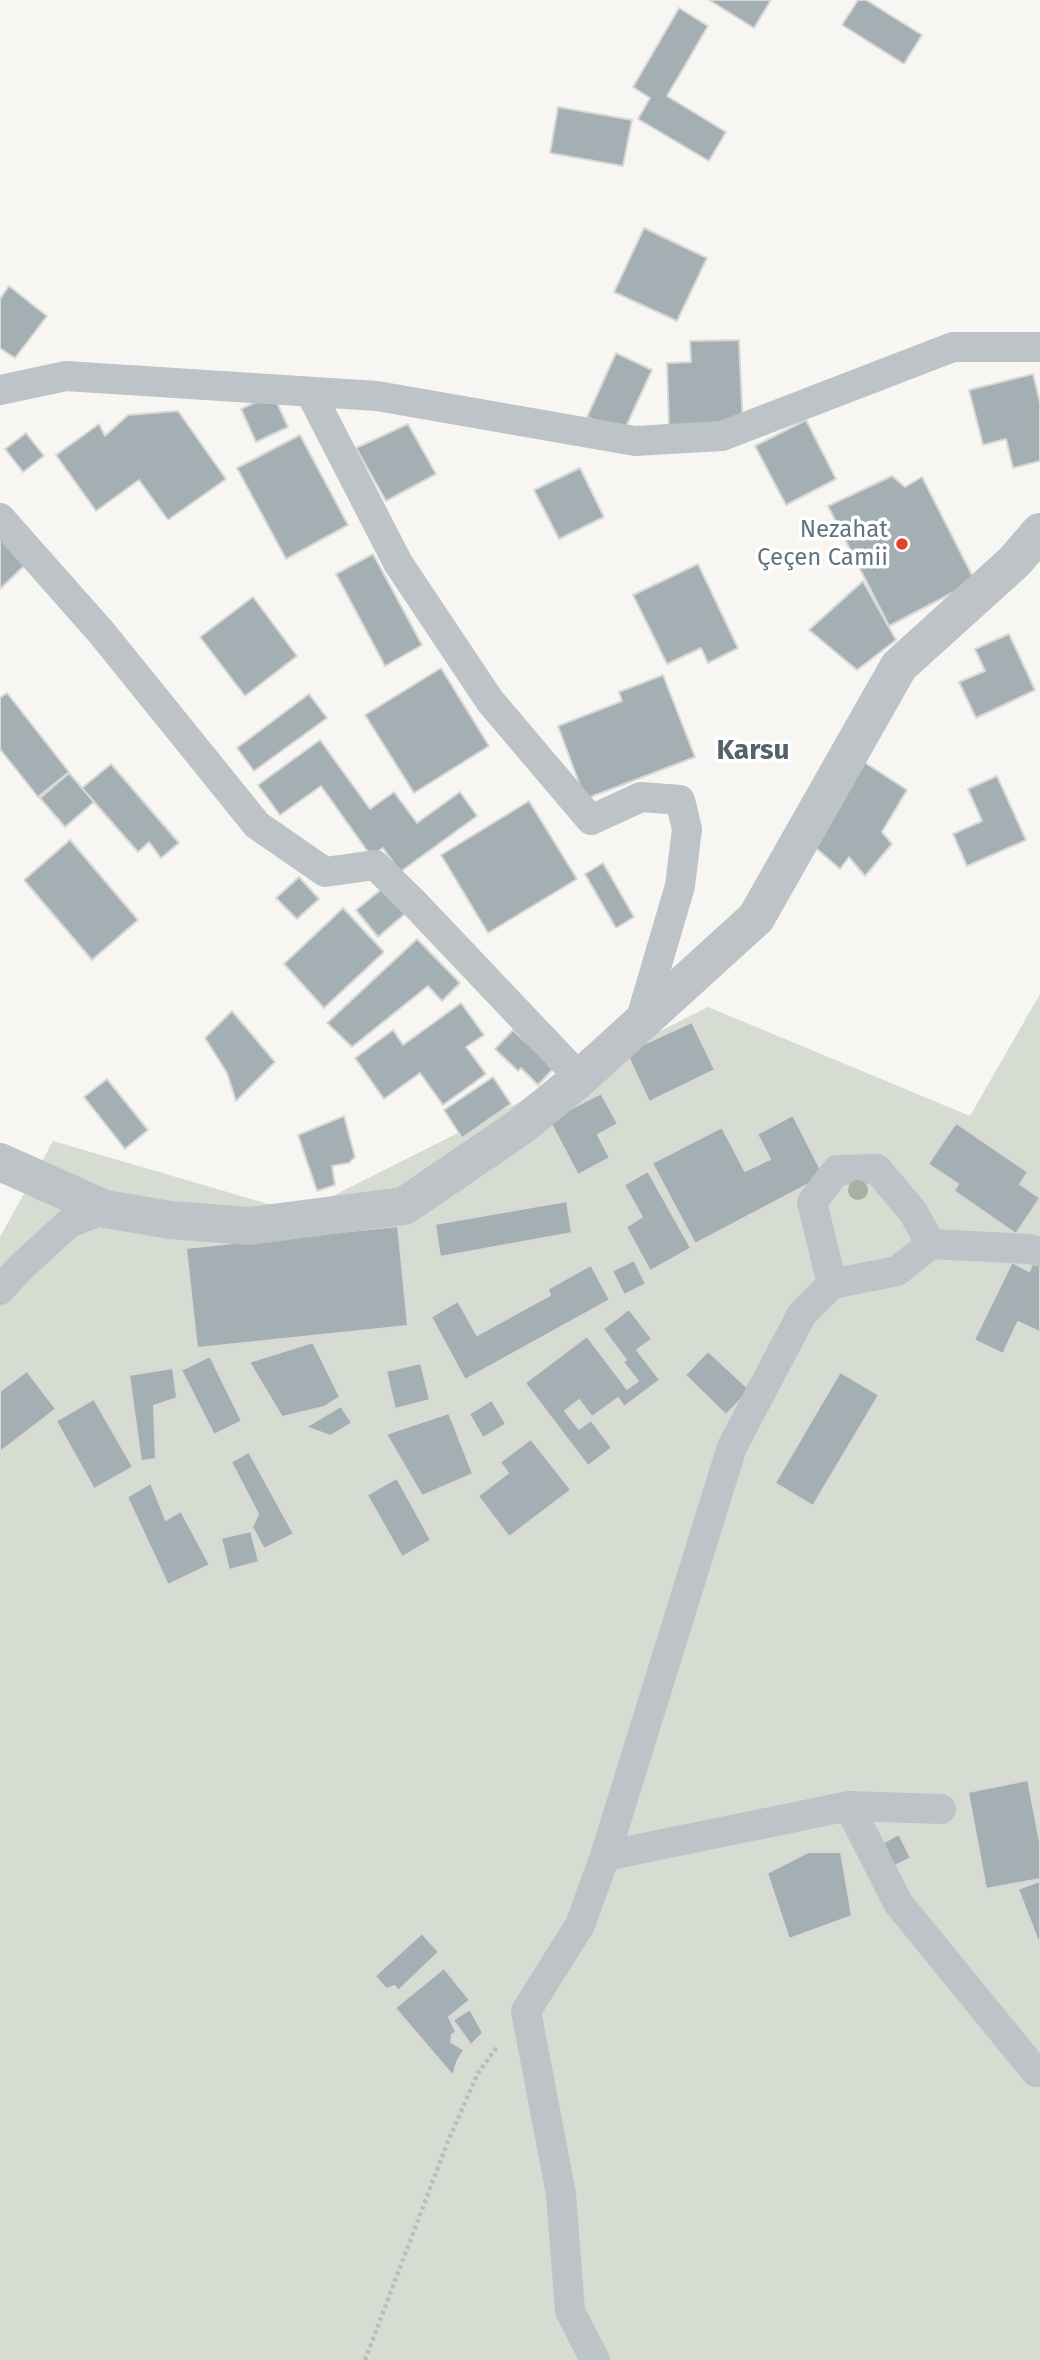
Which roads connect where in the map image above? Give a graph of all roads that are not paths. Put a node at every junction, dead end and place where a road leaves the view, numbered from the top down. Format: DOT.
graph roads {
  1 [pos="1040,347"];
  2 [pos="0,390"];
  3 [pos="310,392"];
  4 [pos="0,517"];
  5 [pos="1040,532"];
  6 [pos="639,1025"];
  7 [pos="580,1078"];
  8 [pos="0,1162"];
  9 [pos="105,1209"];
  10 [pos="931,1244"];
  11 [pos="1040,1252"];
  12 [pos="832,1284"];
  13 [pos="0,1290"];
  14 [pos="849,1807"];
  15 [pos="941,1809"];
  16 [pos="605,1856"];
  17 [pos="1037,2072"];
  18 [pos="595,2360"];
  1 -- 3 [label="street"];
  2 -- 3 [label="street"];
  3 -- 6 [label="street"];
  4 -- 7 [label="street"];
  5 -- 6 [label="street"];
  6 -- 7 [label="street"];
  7 -- 9 [label="street"];
  8 -- 9 [label="street"];
  9 -- 13 [label="street"];
  10 -- 11 [label="street"];
  10 -- 12 [label="street"];
  10 -- 12 [label="street"];
  12 -- 16 [label="street"];
  14 -- 15 [label="street"];
  14 -- 16 [label="street"];
  14 -- 17 [label="street"];
  16 -- 18 [label="street"];
}
